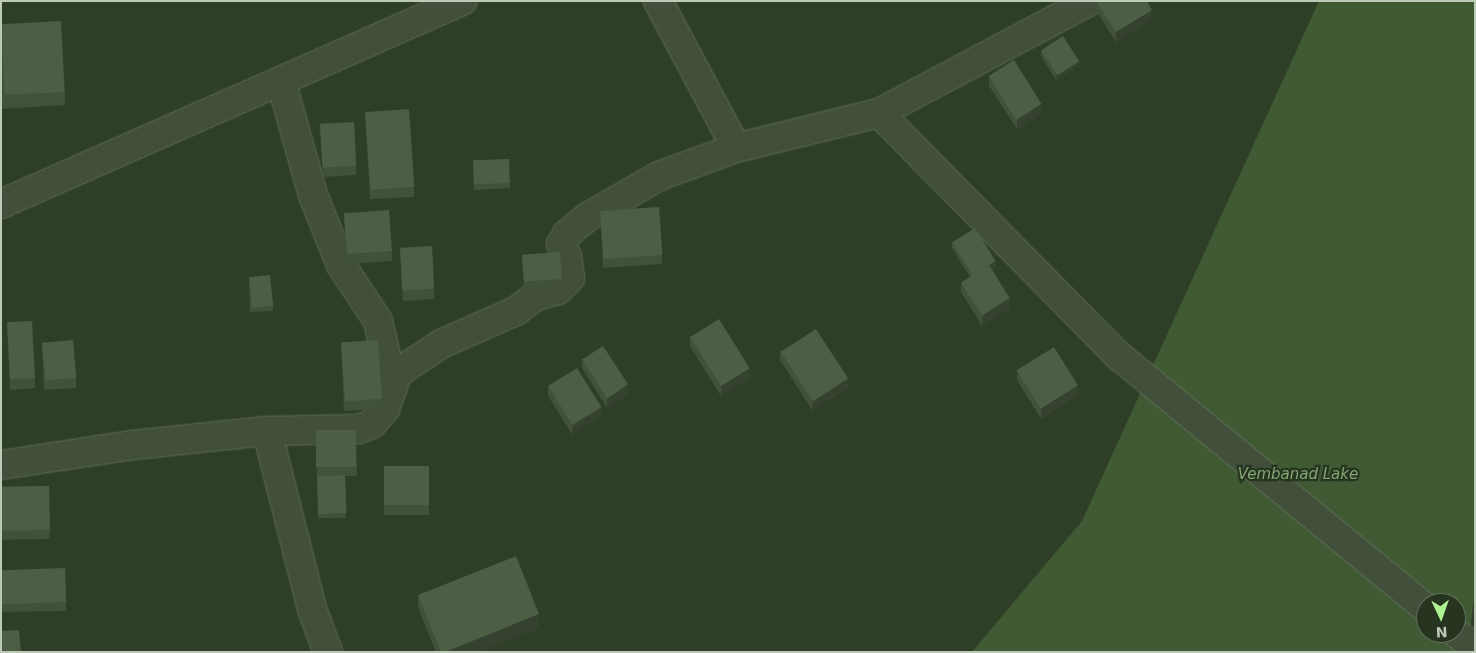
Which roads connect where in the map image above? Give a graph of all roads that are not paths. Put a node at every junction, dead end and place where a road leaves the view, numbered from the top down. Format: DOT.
graph roads {
  1 [pos="462,1"];
  2 [pos="658,1"];
  3 [pos="1090,1"];
  4 [pos="282,81"];
  5 [pos="879,113"];
  6 [pos="736,148"];
  7 [pos="1,204"];
  8 [pos="393,387"];
  9 [pos="267,431"];
  10 [pos="1,465"];
  11 [pos="1416,600"];
  12 [pos="328,652"];
  1 -- 4 [label="street"];
  2 -- 6 [label="street"];
  3 -- 5 [label="street"];
  4 -- 7 [label="street"];
  4 -- 8 [label="street"];
  5 -- 6 [label="street"];
  5 -- 11 [label="street"];
  6 -- 8 [label="street"];
  8 -- 9 [label="street"];
  9 -- 10 [label="street"];
  9 -- 12 [label="street"];
}
